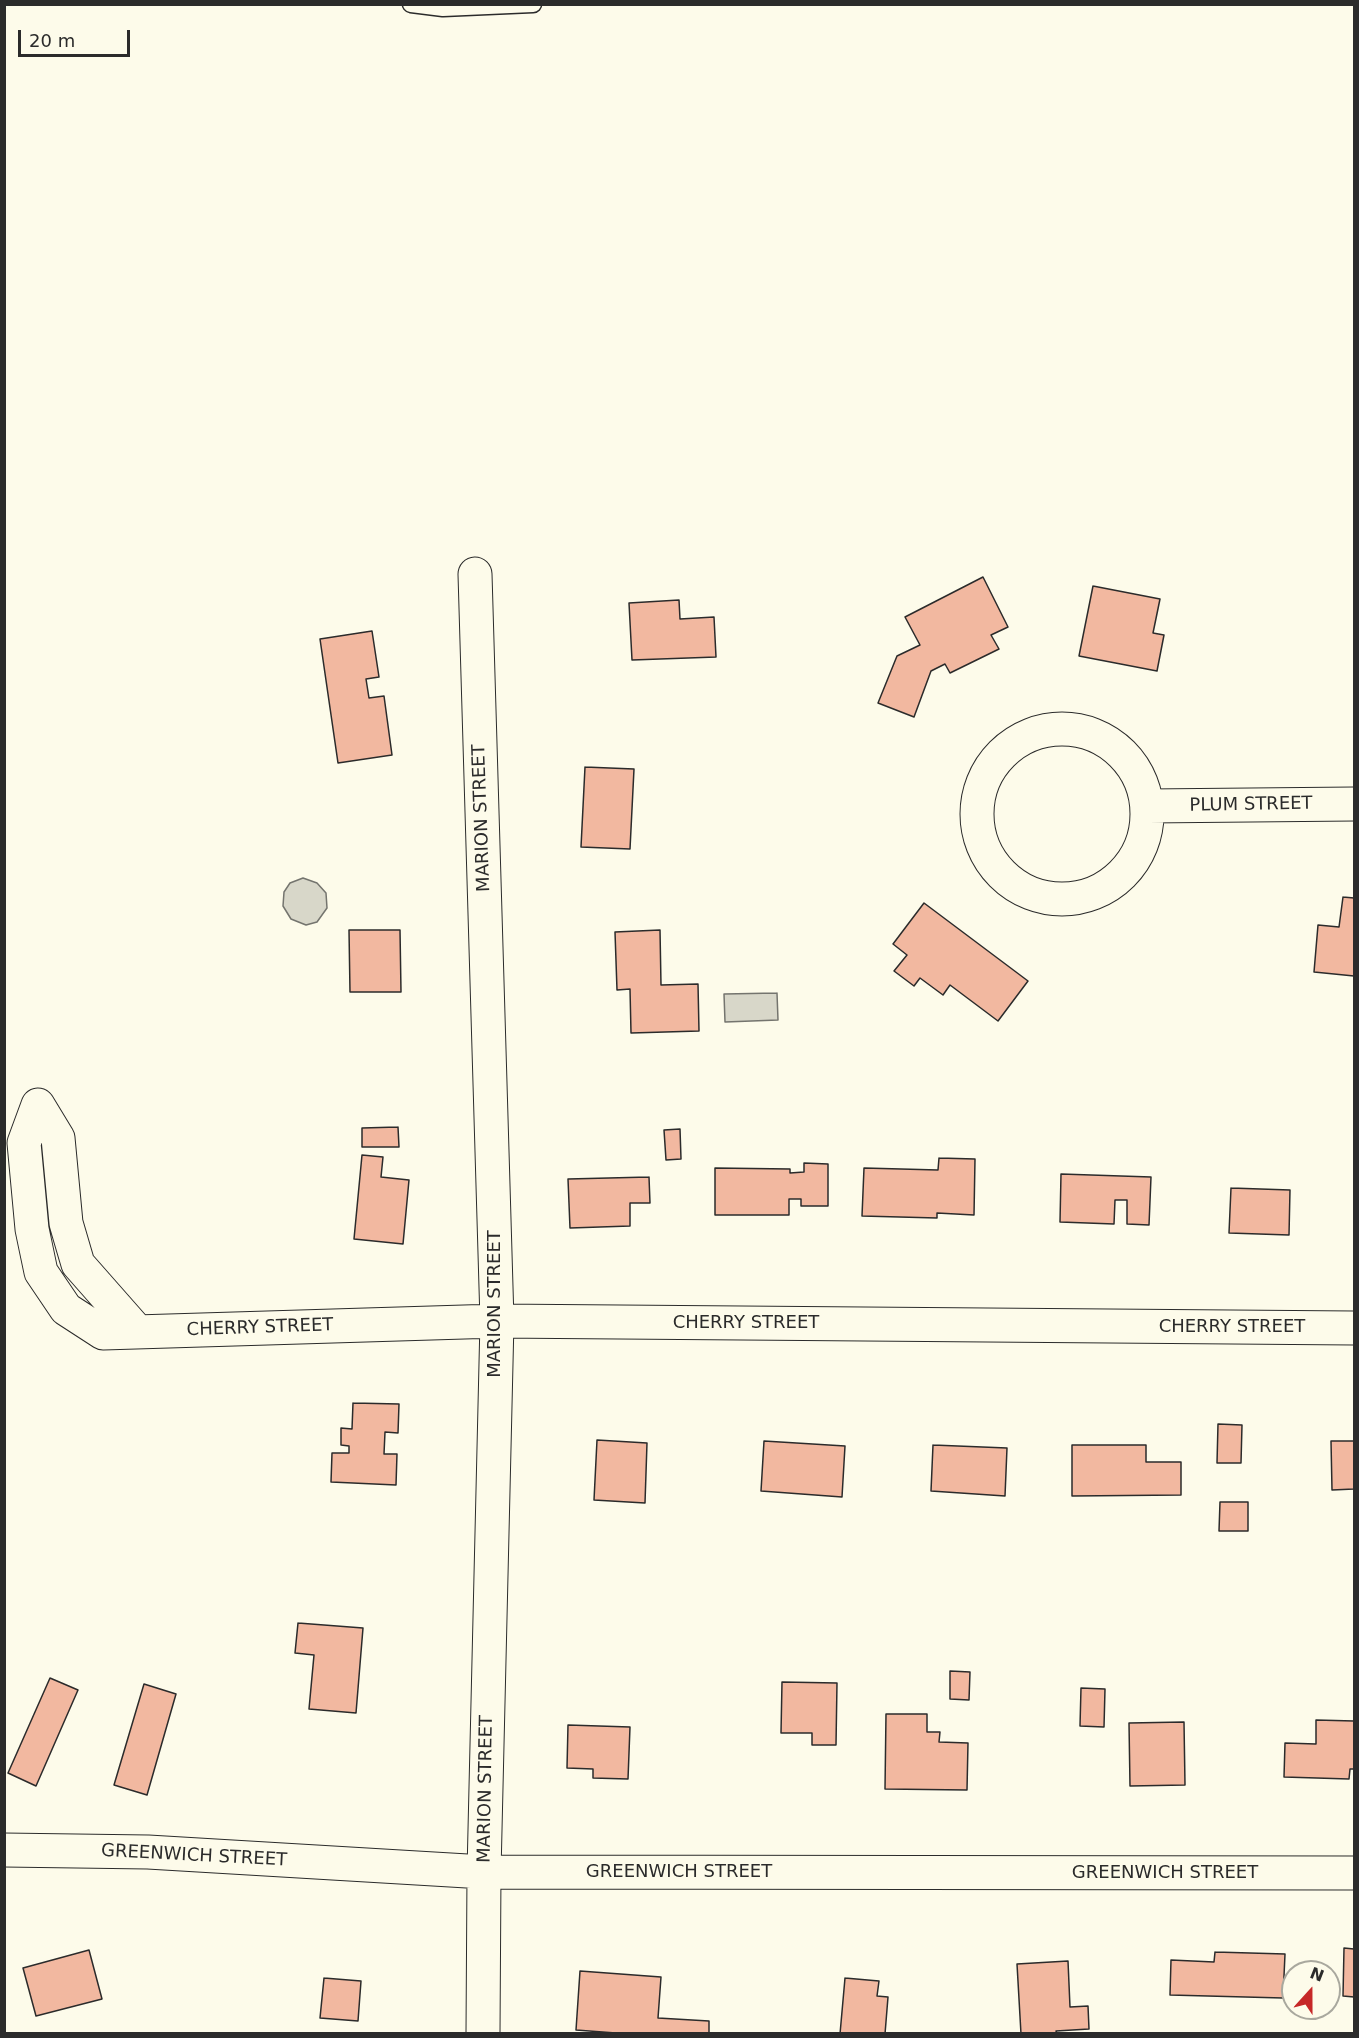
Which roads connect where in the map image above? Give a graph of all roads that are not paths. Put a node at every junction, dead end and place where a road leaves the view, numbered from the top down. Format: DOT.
graph roads {
  1 [pos="411,4"];
  2 [pos="533,4"];
  3 [pos="475,574"];
  4 [pos="1354,804"];
  5 [pos="1148,806"];
  6 [pos="497,1321"];
  7 [pos="1354,1328"];
  8 [pos="137,1331"];
  9 [pos="4,1850"];
  10 [pos="484,1872"];
  11 [pos="1354,1873"];
  12 [pos="483,2034"];
  1 -- 2 [label="lane"];
  3 -- 6 [label="street, MARION STREET"];
  4 -- 5 [label="street, PLUM STREET"];
  5 -- 5 [label="street"];
  6 -- 7 [label="street, CHERRY STREET"];
  6 -- 8 [label="street, CHERRY STREET"];
  6 -- 10 [label="street, MARION STREET"];
  8 -- 8 [label="street, CHERRY STREET"];
  9 -- 10 [label="street, GREENWICH STREET"];
  10 -- 11 [label="street, GREENWICH STREET"];
  10 -- 12 [label="street, MARION STREET"];
}
